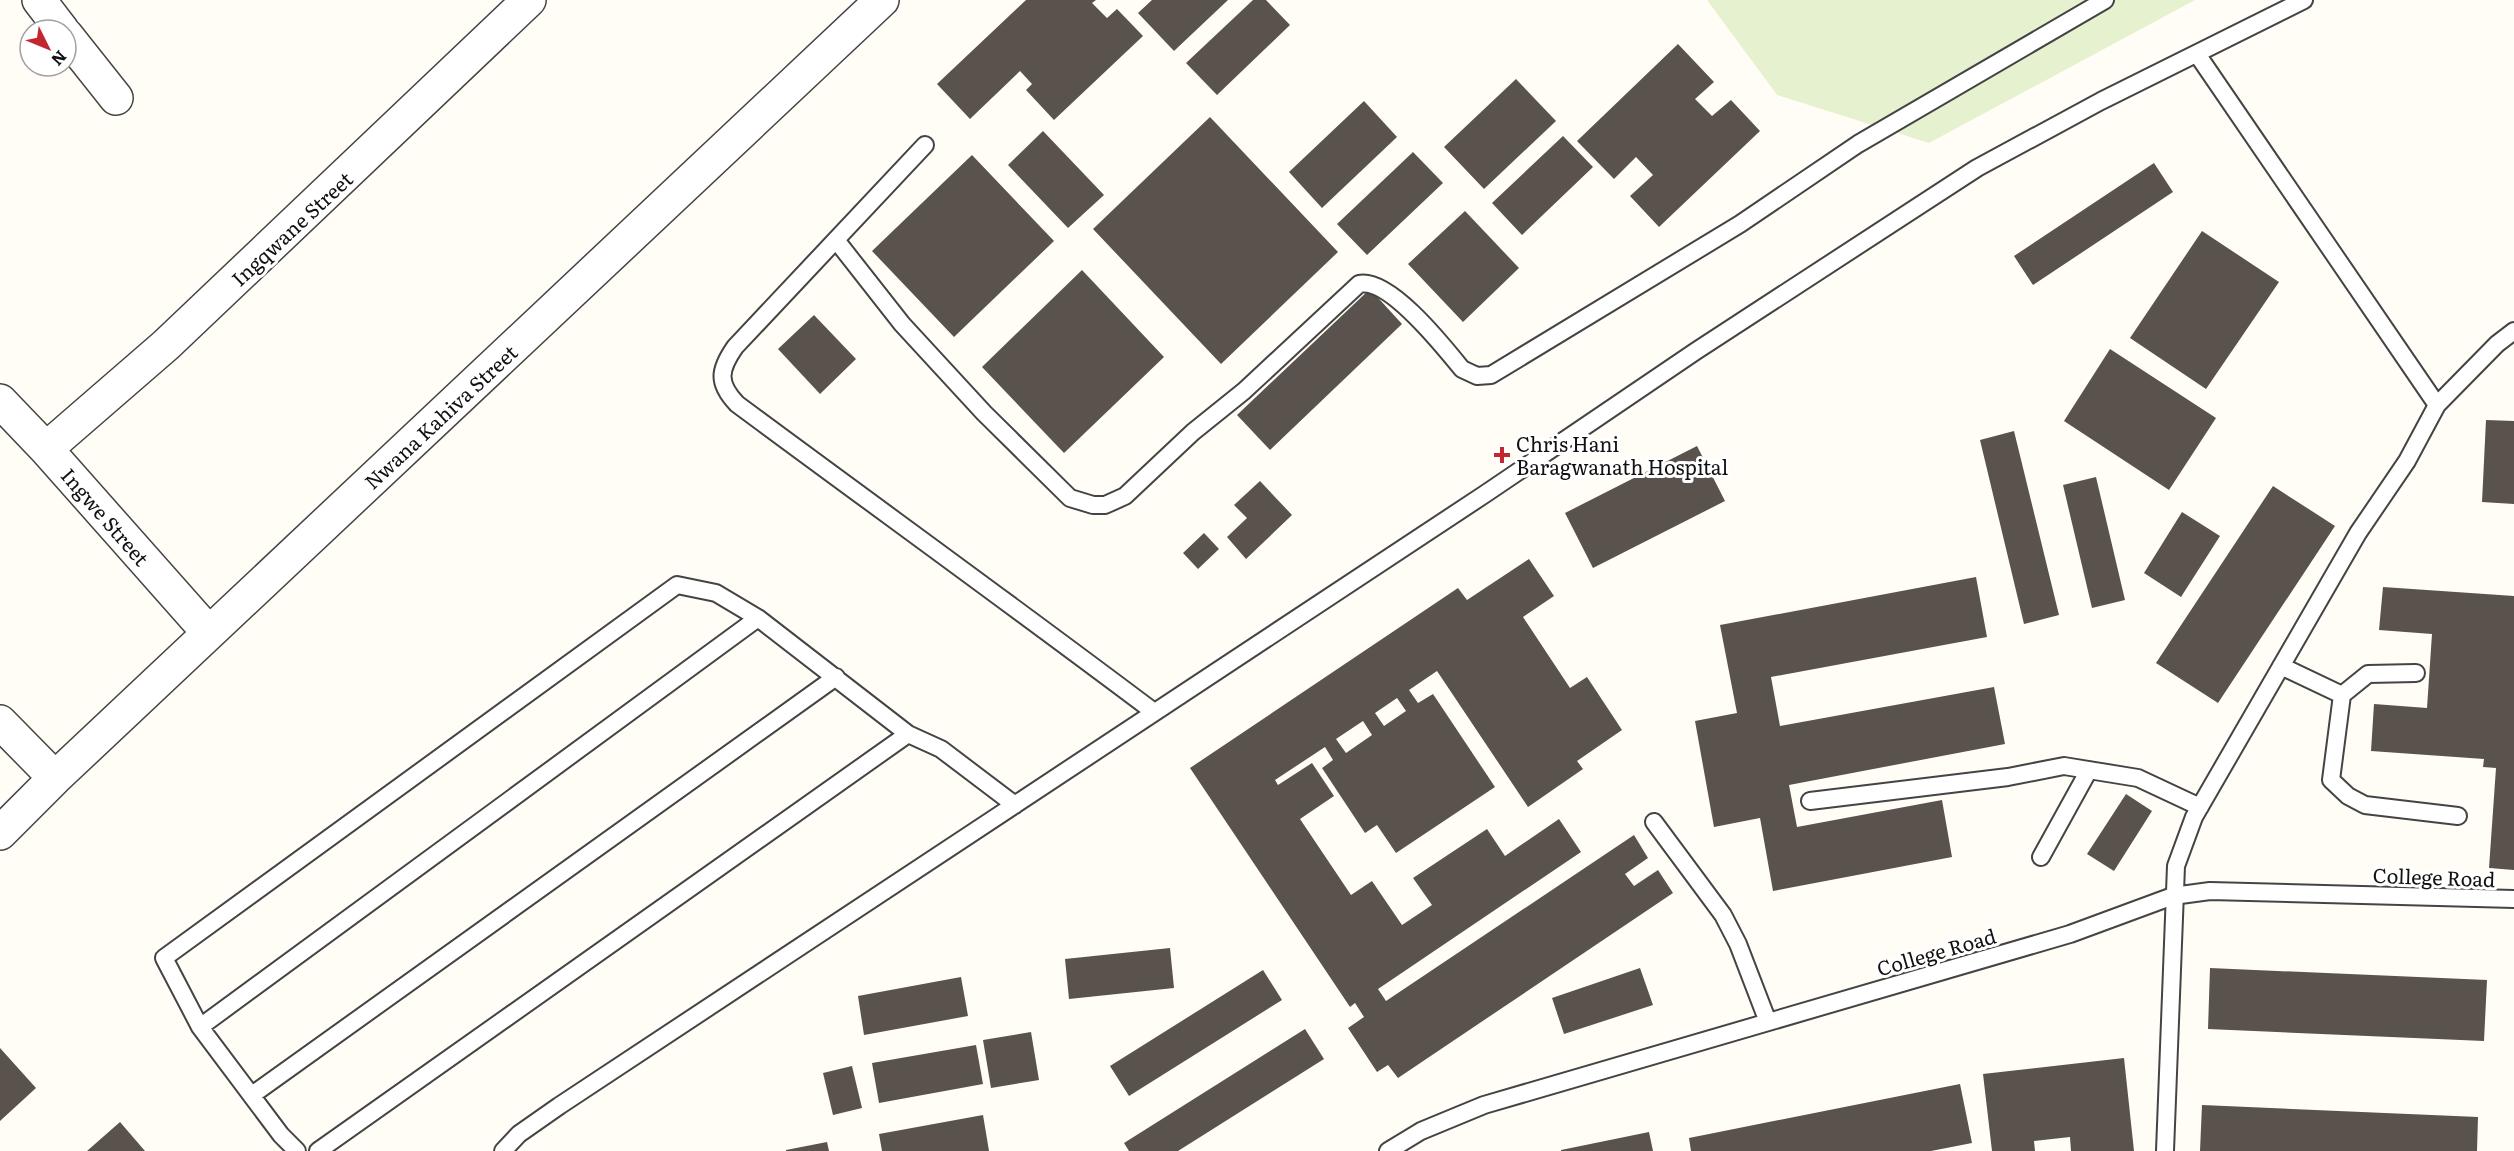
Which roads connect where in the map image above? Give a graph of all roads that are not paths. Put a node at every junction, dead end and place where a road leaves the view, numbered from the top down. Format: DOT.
graph roads {
  1 [pos="39,0"];
  2 [pos="529,0"];
  3 [pos="882,0"];
  4 [pos="2105,0"];
  5 [pos="2304,0"];
  6 [pos="53,18"];
  7 [pos="78,49"];
  8 [pos="2197,54"];
  9 [pos="116,98"];
  10 [pos="925,146"];
  11 [pos="836,240"];
  12 [pos="2514,331"];
  13 [pos="0,401"];
  14 [pos="2437,405"];
  15 [pos="46,448"];
  16 [pos="758,618"];
  17 [pos="209,633"];
  18 [pos="2281,666"];
  19 [pos="2416,673"];
  20 [pos="836,677"];
  21 [pos="2342,695"];
  22 [pos="1154,712"];
  23 [pos="0,722"];
  24 [pos="908,734"];
  25 [pos="2089,770"];
  26 [pos="55,778"];
  27 [pos="1810,801"];
  28 [pos="1016,805"];
  29 [pos="2200,807"];
  30 [pos="2458,816"];
  31 [pos="1654,822"];
  32 [pos="0,833"];
  33 [pos="2041,857"];
  34 [pos="2174,896"];
  35 [pos="2514,899"];
  36 [pos="1768,1022"];
  37 [pos="200,1027"];
  38 [pos="252,1095"];
  39 [pos="297,1151"];
  40 [pos="318,1151"];
  41 [pos="503,1151"];
  42 [pos="1388,1151"];
  43 [pos="2165,1151"];
  1 -- 6 [label="street"];
  2 -- 15 [label="street, Ingqwane Street"];
  3 -- 17 [label="street, Nwana Kahiva Street"];
  4 -- 11 [label="lane"];
  5 -- 8 [label="lane"];
  7 -- 9 [label="street"];
  8 -- 14 [label="lane"];
  8 -- 22 [label="lane"];
  10 -- 11 [label="lane"];
  11 -- 22 [label="lane"];
  12 -- 14 [label="lane"];
  13 -- 15 [label="street, Ingwe Street"];
  14 -- 18 [label="lane"];
  15 -- 17 [label="street, Ingwe Street"];
  16 -- 20 [label="lane"];
  16 -- 37 [label="lane"];
  16 -- 37 [label="lane"];
  17 -- 26 [label="street, Nwana Kahiva Street"];
  18 -- 21 [label="lane"];
  18 -- 29 [label="lane"];
  19 -- 21 [label="lane"];
  20 -- 24 [label="lane"];
  20 -- 38 [label="lane"];
  21 -- 30 [label="lane"];
  22 -- 28 [label="lane"];
  23 -- 26 [label="street"];
  24 -- 28 [label="lane"];
  24 -- 40 [label="lane"];
  25 -- 27 [label="lane"];
  25 -- 29 [label="lane"];
  25 -- 33 [label="lane"];
  26 -- 32 [label="street, Nwana Kahiva Street"];
  28 -- 41 [label="lane"];
  29 -- 34 [label="lane"];
  31 -- 36 [label="lane"];
  34 -- 35 [label="lane, College Road"];
  34 -- 36 [label="lane, College Road"];
  34 -- 43 [label="lane"];
  36 -- 42 [label="lane, College Road"];
  37 -- 38 [label="lane"];
  38 -- 39 [label="lane"];
}
